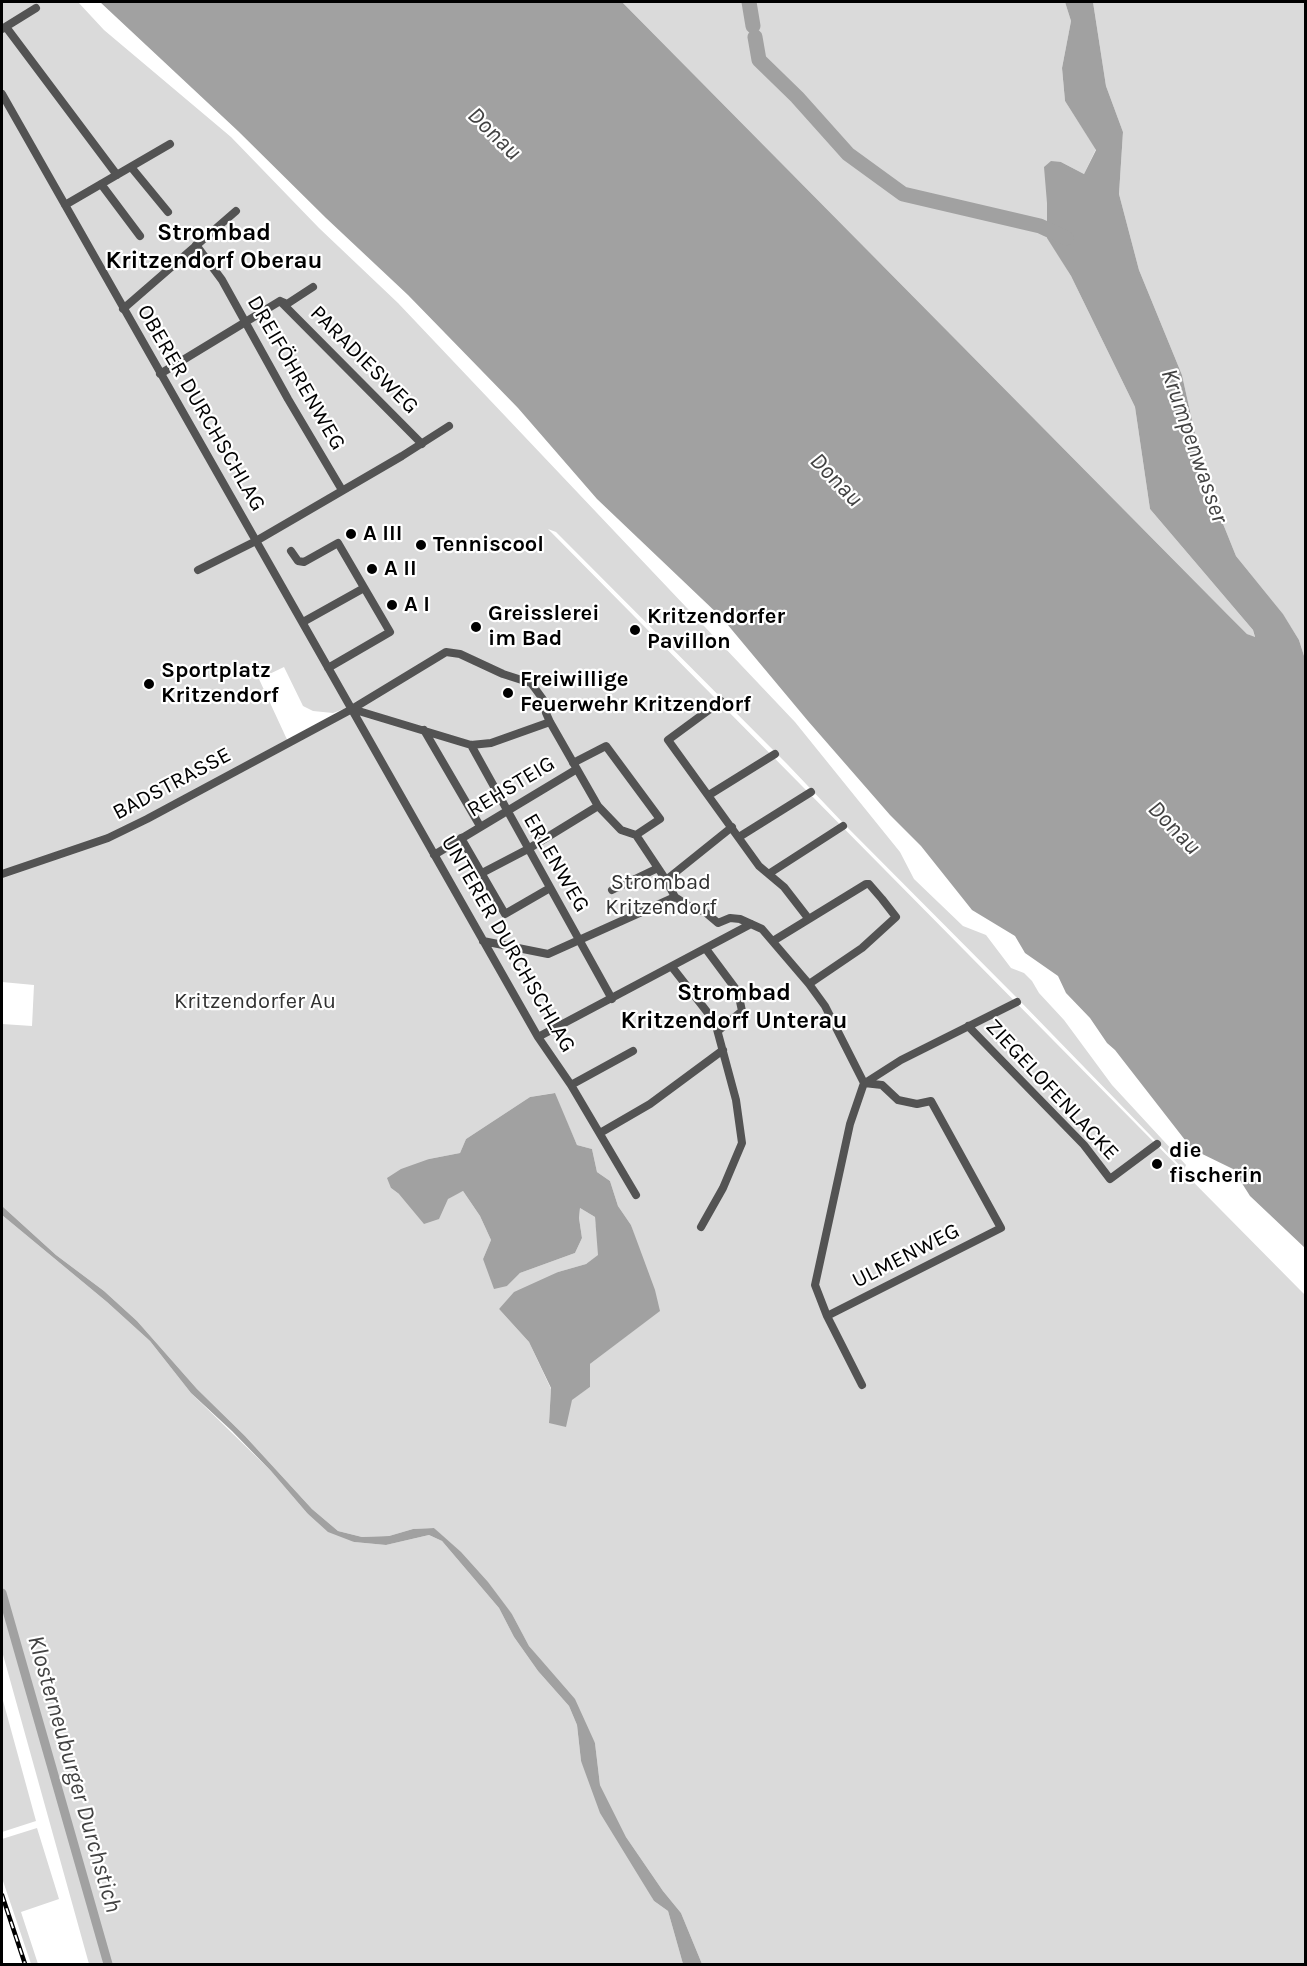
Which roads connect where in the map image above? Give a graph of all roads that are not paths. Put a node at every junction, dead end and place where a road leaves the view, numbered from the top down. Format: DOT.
graph roads {
  1 [pos="36,8"];
  2 [pos="4,28"];
  3 [pos="2,94"];
  4 [pos="170,144"];
  5 [pos="131,167"];
  6 [pos="117,175"];
  7 [pos="101,184"];
  8 [pos="65,205"];
  9 [pos="236,211"];
  10 [pos="168,212"];
  11 [pos="140,236"];
  12 [pos="196,245"];
  13 [pos="313,287"];
  14 [pos="280,301"];
  15 [pos="123,309"];
  16 [pos="246,322"];
  17 [pos="160,374"];
  18 [pos="449,426"];
  19 [pos="422,444"];
  20 [pos="342,490"];
  21 [pos="256,541"];
  22 [pos="291,551"];
  23 [pos="198,570"];
  24 [pos="364,588"];
  25 [pos="303,622"];
  26 [pos="328,668"];
  27 [pos="721,701"];
  28 [pos="352,709"];
  29 [pos="550,722"];
  30 [pos="424,730"];
  31 [pos="471,745"];
  32 [pos="775,754"];
  33 [pos="575,766"];
  34 [pos="811,792"];
  35 [pos="709,795"];
  36 [pos="598,806"];
  37 [pos="506,811"];
  38 [pos="480,826"];
  39 [pos="843,826"];
  40 [pos="732,827"];
  41 [pos="636,835"];
  42 [pos="739,837"];
  43 [pos="461,838"];
  44 [pos="528,849"];
  45 [pos="434,855"];
  46 [pos="658,868"];
  47 [pos="2,873"];
  48 [pos="482,873"];
  49 [pos="770,873"];
  50 [pos="666,880"];
  51 [pos="550,888"];
  52 [pos="612,890"];
  53 [pos="675,897"];
  54 [pos="808,918"];
  55 [pos="751,924"];
  56 [pos="483,940"];
  57 [pos="580,940"];
  58 [pos="773,940"];
  59 [pos="706,949"];
  60 [pos="672,967"];
  61 [pos="809,984"];
  62 [pos="612,999"];
  63 [pos="1017,1002"];
  64 [pos="969,1026"];
  65 [pos="718,1031"];
  66 [pos="538,1037"];
  67 [pos="723,1050"];
  68 [pos="633,1051"];
  69 [pos="864,1083"];
  70 [pos="572,1085"];
  71 [pos="600,1132"];
  72 [pos="1156,1144"];
  73 [pos="636,1196"];
  74 [pos="701,1227"];
  75 [pos="827,1316"];
  76 [pos="862,1385"];
  1 -- 2 [label="street"];
  2 -- 6 [label="street"];
  3 -- 8 [label="street, OBERER DURCHSCHLAG"];
  4 -- 5 [label="street"];
  5 -- 6 [label="street"];
  5 -- 10 [label="street"];
  6 -- 7 [label="street"];
  7 -- 8 [label="street"];
  7 -- 11 [label="street"];
  8 -- 15 [label="street, OBERER DURCHSCHLAG"];
  9 -- 12 [label="street"];
  12 -- 15 [label="street"];
  12 -- 16 [label="street, DREIFÖHRENWEG"];
  13 -- 14 [label="street"];
  14 -- 16 [label="street"];
  14 -- 19 [label="street, PARADIESWEG"];
  15 -- 17 [label="street, OBERER DURCHSCHLAG"];
  16 -- 17 [label="street"];
  16 -- 20 [label="street, DREIFÖHRENWEG"];
  17 -- 21 [label="street, OBERER DURCHSCHLAG"];
  18 -- 19 [label="street"];
  19 -- 20 [label="street"];
  20 -- 21 [label="street"];
  21 -- 23 [label="street"];
  21 -- 25 [label="street, OBERER DURCHSCHLAG"];
  22 -- 24 [label="street"];
  24 -- 25 [label="street"];
  24 -- 26 [label="street"];
  25 -- 26 [label="street, OBERER DURCHSCHLAG"];
  26 -- 28 [label="street, OBERER DURCHSCHLAG"];
  27 -- 35 [label="street"];
  28 -- 29 [label="street, BADSTRASSE"];
  28 -- 30 [label="street"];
  28 -- 45 [label="street, UNTERER DURCHSCHLAG"];
  28 -- 47 [label="street, BADSTRASSE"];
  29 -- 31 [label="street"];
  29 -- 33 [label="street"];
  30 -- 31 [label="street"];
  30 -- 38 [label="street"];
  31 -- 37 [label="street, ERLENWEG"];
  32 -- 35 [label="street"];
  33 -- 36 [label="street"];
  33 -- 37 [label="street, REHSTEIG"];
  33 -- 41 [label="street, REHSTEIG"];
  34 -- 42 [label="street"];
  35 -- 40 [label="street"];
  36 -- 41 [label="street"];
  36 -- 44 [label="street"];
  37 -- 38 [label="street, REHSTEIG"];
  37 -- 44 [label="street, ERLENWEG"];
  38 -- 43 [label="street, REHSTEIG"];
  39 -- 49 [label="street"];
  40 -- 42 [label="street"];
  40 -- 50 [label="street"];
  41 -- 46 [label="street"];
  42 -- 49 [label="street"];
  43 -- 45 [label="street, REHSTEIG"];
  43 -- 48 [label="street"];
  44 -- 48 [label="street"];
  44 -- 51 [label="street, ERLENWEG"];
  45 -- 56 [label="street, UNTERER DURCHSCHLAG"];
  46 -- 50 [label="street"];
  46 -- 52 [label="street"];
  48 -- 51 [label="street"];
  49 -- 54 [label="street"];
  50 -- 53 [label="street"];
  51 -- 57 [label="street, ERLENWEG"];
  53 -- 55 [label="street"];
  53 -- 57 [label="street"];
  54 -- 58 [label="street"];
  54 -- 61 [label="street"];
  55 -- 58 [label="street"];
  55 -- 59 [label="street"];
  56 -- 57 [label="street"];
  56 -- 66 [label="street, UNTERER DURCHSCHLAG"];
  57 -- 62 [label="street, ERLENWEG"];
  58 -- 61 [label="street"];
  59 -- 60 [label="street"];
  59 -- 65 [label="street"];
  60 -- 62 [label="street"];
  60 -- 65 [label="street"];
  61 -- 69 [label="street"];
  62 -- 66 [label="street"];
  63 -- 64 [label="street"];
  64 -- 69 [label="street"];
  64 -- 72 [label="street, ZIEGELOFENLACKE"];
  65 -- 67 [label="street"];
  66 -- 70 [label="street, UNTERER DURCHSCHLAG"];
  67 -- 71 [label="street"];
  67 -- 74 [label="street"];
  68 -- 70 [label="street"];
  69 -- 75 [label="street"];
  69 -- 75 [label="street, ULMENWEG"];
  70 -- 71 [label="street, UNTERER DURCHSCHLAG"];
  71 -- 73 [label="street, UNTERER DURCHSCHLAG"];
  75 -- 76 [label="street"];
}
